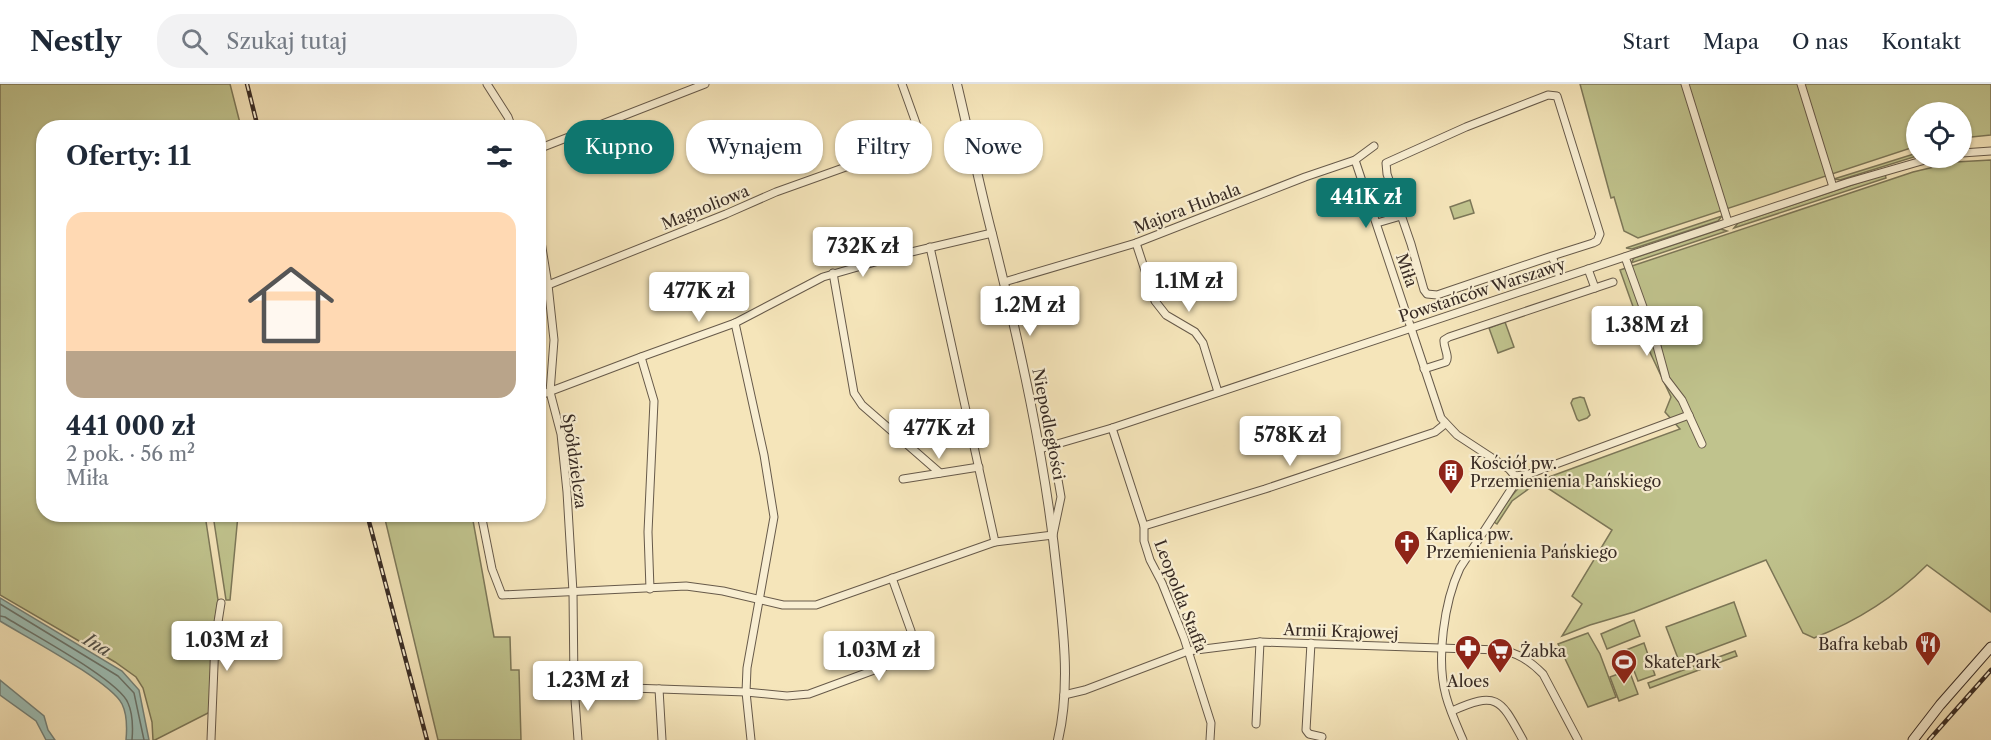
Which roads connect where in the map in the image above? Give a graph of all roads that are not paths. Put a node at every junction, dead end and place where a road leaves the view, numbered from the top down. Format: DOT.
graph roads {
  1 [pos="487,84"];
  2 [pos="705,84"];
  3 [pos="902,84"];
  4 [pos="957,84"];
  5 [pos="1685,84"];
  6 [pos="1801,84"];
  7 [pos="509,120"];
  8 [pos="546,145"];
  9 [pos="1374,146"];
  10 [pos="1991,151"];
  11 [pos="1972,152"];
  12 [pos="1355,160"];
  13 [pos="1906,164"];
  14 [pos="1833,187"];
  15 [pos="1401,216"];
  16 [pos="1728,222"];
  17 [pos="1377,223"];
  18 [pos="992,233"];
  19 [pos="1136,243"];
  20 [pos="930,248"];
  21 [pos="1552,256"];
  22 [pos="1625,257"];
  23 [pos="1588,269"];
  24 [pos="546,273"];
  25 [pos="833,273"];
  26 [pos="1560,278"];
  27 [pos="1005,282"];
  28 [pos="1613,282"];
  29 [pos="548,285"];
  30 [pos="1595,288"];
  31 [pos="735,323"];
  32 [pos="1411,328"];
  33 [pos="640,357"];
  34 [pos="1424,369"];
  35 [pos="550,392"];
  36 [pos="1218,392"];
  37 [pos="546,393"];
  38 [pos="1689,415"];
  39 [pos="1445,424"];
  40 [pos="1112,428"];
  41 [pos="1702,444"];
  42 [pos="1052,445"];
  43 [pos="1040,449"];
  44 [pos="979,466"];
  45 [pos="940,473"];
  46 [pos="1515,476"];
  47 [pos="903,479"];
  48 [pos="483,522"];
  49 [pos="1144,526"];
  50 [pos="1053,535"];
  51 [pos="995,542"];
  52 [pos="892,578"];
  53 [pos="650,589"];
  54 [pos="573,592"];
  55 [pos="760,600"];
  56 [pos="221,603"];
  57 [pos="1260,642"];
  58 [pos="1311,643"];
  59 [pos="1991,646"];
  60 [pos="1443,648"];
  61 [pos="1188,651"];
  62 [pos="574,686"];
  63 [pos="659,689"];
  64 [pos="746,692"];
  65 [pos="1064,695"];
  66 [pos="1452,711"];
  67 [pos="1256,724"];
  68 [pos="1322,737"];
  69 [pos="211,740"];
  70 [pos="578,740"];
  71 [pos="662,740"];
  72 [pos="751,740"];
  73 [pos="1058,740"];
  74 [pos="1209,740"];
  75 [pos="1463,740"];
  76 [pos="1523,740"];
  77 [pos="1578,740"];
  78 [pos="1913,740"];
  1 -- 7 [label="street"];
  2 -- 8 [label="street"];
  3 -- 29 [label="street, Magnoliowa"];
  4 -- 18 [label="street, Niepodległości"];
  5 -- 16 [label="street"];
  6 -- 14 [label="street"];
  9 -- 12 [label="street, Majora Hubala"];
  10 -- 11 [label="street"];
  12 -- 17 [label="street, Miła"];
  12 -- 19 [label="street, Majora Hubala"];
  13 -- 14 [label="street, Powstańców Warszawy"];
  14 -- 16 [label="street, Powstańców Warszawy"];
  15 -- 17 [label="street"];
  15 -- 21 [label="street"];
  15 -- 21 [label="street"];
  16 -- 22 [label="street, Powstańców Warszawy"];
  17 -- 32 [label="street, Miła"];
  18 -- 20 [label="street"];
  18 -- 27 [label="street, Niepodległości"];
  19 -- 27 [label="street, Majora Hubala"];
  19 -- 36 [label="street"];
  20 -- 25 [label="street"];
  20 -- 44 [label="street"];
  21 -- 26 [label="street"];
  22 -- 23 [label="street, Powstańców Warszawy"];
  22 -- 38 [label="street"];
  23 -- 26 [label="street, Powstańców Warszawy"];
  23 -- 30 [label="street"];
  24 -- 29 [label="street, Spółdzielcza"];
  25 -- 31 [label="street"];
  25 -- 45 [label="street"];
  26 -- 32 [label="street, Powstańców Warszawy"];
  27 -- 43 [label="street, Niepodległości"];
  28 -- 30 [label="street"];
  29 -- 35 [label="street, Spółdzielcza"];
  30 -- 34 [label="street"];
  31 -- 33 [label="street"];
  31 -- 55 [label="street"];
  32 -- 34 [label="street, Miła"];
  32 -- 36 [label="street, Powstańców Warszawy"];
  33 -- 35 [label="street"];
  33 -- 53 [label="street"];
  34 -- 39 [label="street, Miła"];
  35 -- 37 [label="street"];
  35 -- 54 [label="street, Spółdzielcza"];
  36 -- 40 [label="street, Powstańców Warszawy"];
  38 -- 41 [label="street"];
  38 -- 46 [label="street"];
  39 -- 46 [label="street"];
  39 -- 49 [label="street"];
  40 -- 42 [label="street, Powstańców Warszawy"];
  40 -- 49 [label="street, Leopolda Staffa"];
  42 -- 43 [label="street, Powstańców Warszawy"];
  42 -- 50 [label="street"];
  43 -- 50 [label="street, Niepodległości"];
  44 -- 45 [label="street"];
  44 -- 51 [label="street"];
  45 -- 47 [label="street"];
  46 -- 60 [label="street"];
  48 -- 54 [label="street"];
  49 -- 61 [label="street, Leopolda Staffa"];
  50 -- 51 [label="street"];
  50 -- 65 [label="street, Niepodległości"];
  51 -- 52 [label="street"];
  52 -- 55 [label="street"];
  52 -- 64 [label="street"];
  53 -- 54 [label="street"];
  53 -- 55 [label="street"];
  54 -- 62 [label="street, Spółdzielcza"];
  55 -- 64 [label="street"];
  56 -- 69 [label="street"];
  57 -- 58 [label="street, Armii Krajowej"];
  57 -- 61 [label="street, Armii Krajowej"];
  57 -- 67 [label="street"];
  58 -- 60 [label="street, Armii Krajowej"];
  58 -- 68 [label="street"];
  59 -- 78 [label="main road"];
  60 -- 66 [label="street"];
  60 -- 77 [label="street, Armii Krajowej"];
  61 -- 65 [label="street, Armii Krajowej"];
  61 -- 74 [label="street, Leopolda Staffa"];
  62 -- 63 [label="street"];
  62 -- 70 [label="street, Spółdzielcza"];
  63 -- 64 [label="street"];
  63 -- 71 [label="street"];
  64 -- 72 [label="street"];
  65 -- 73 [label="street, Niepodległości"];
  66 -- 75 [label="street"];
  66 -- 76 [label="street"];
}
